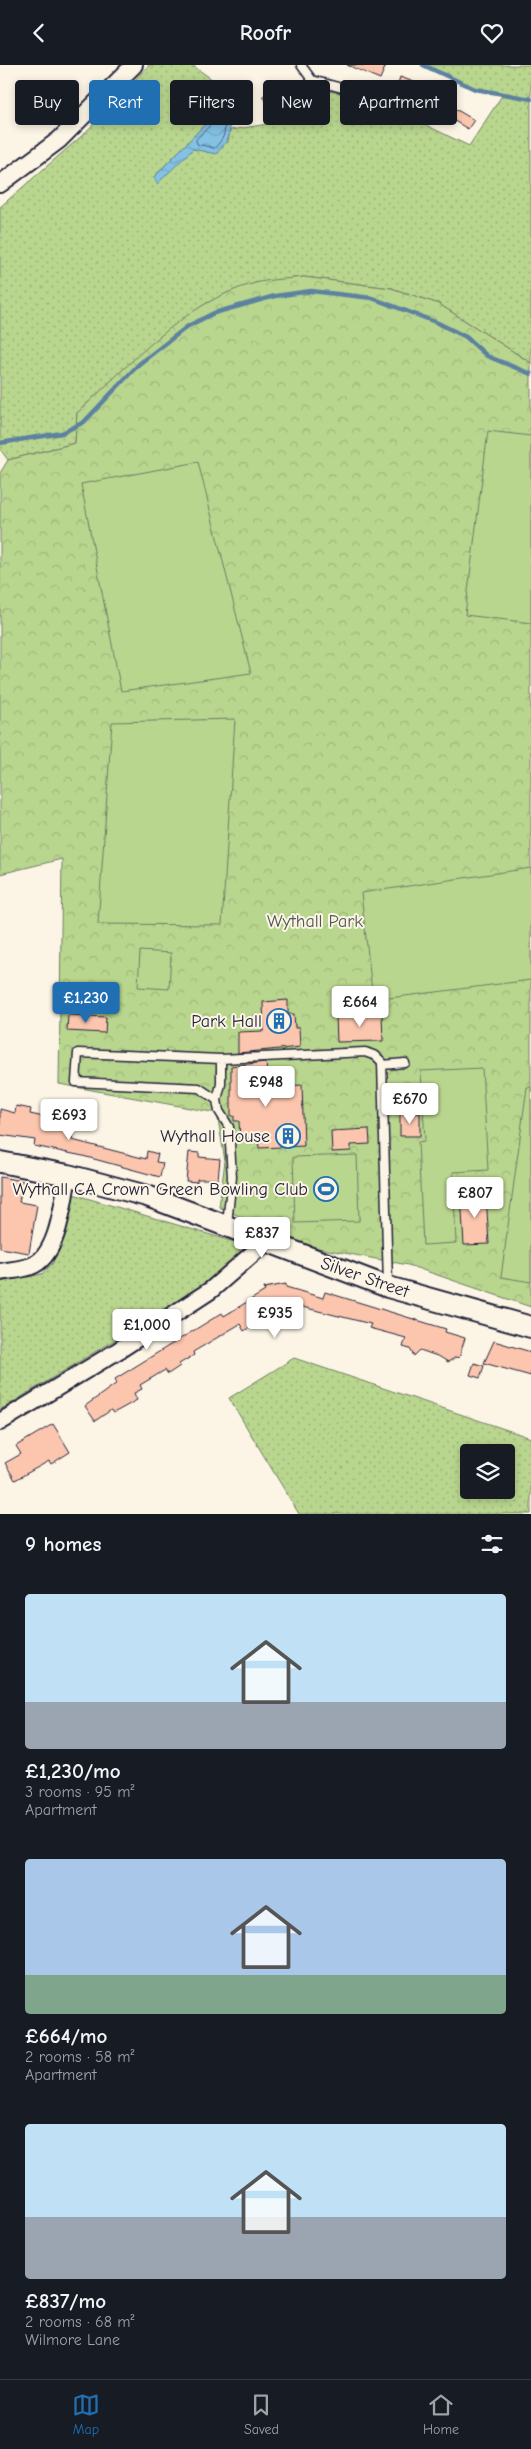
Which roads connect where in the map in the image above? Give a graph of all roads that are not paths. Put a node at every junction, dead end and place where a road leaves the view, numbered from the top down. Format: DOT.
graph roads {
  1 [pos="134,65"];
  2 [pos="301,65"];
  3 [pos="340,87"];
  4 [pos="0,184"];
  5 [pos="221,1059"];
  6 [pos="405,1063"];
  7 [pos="382,1065"];
  8 [pos="217,1100"];
  9 [pos="0,1162"];
  10 [pos="68,1175"];
  11 [pos="227,1225"];
  12 [pos="266,1242"];
  13 [pos="0,1272"];
  14 [pos="388,1287"];
  15 [pos="531,1327"];
  16 [pos="0,1422"];
  1 -- 4 [label="street"];
  2 -- 3 [label="lane"];
  5 -- 7 [label="lane"];
  5 -- 8 [label="lane"];
  5 -- 8 [label="lane"];
  6 -- 7 [label="lane"];
  7 -- 14 [label="lane"];
  8 -- 11 [label="lane"];
  9 -- 10 [label="street, Silver Street"];
  10 -- 11 [label="street, Silver Street"];
  10 -- 13 [label="street"];
  11 -- 12 [label="street, Silver Street"];
  12 -- 14 [label="street, Silver Street"];
  12 -- 16 [label="street"];
  14 -- 15 [label="street, Silver Street"];
}
